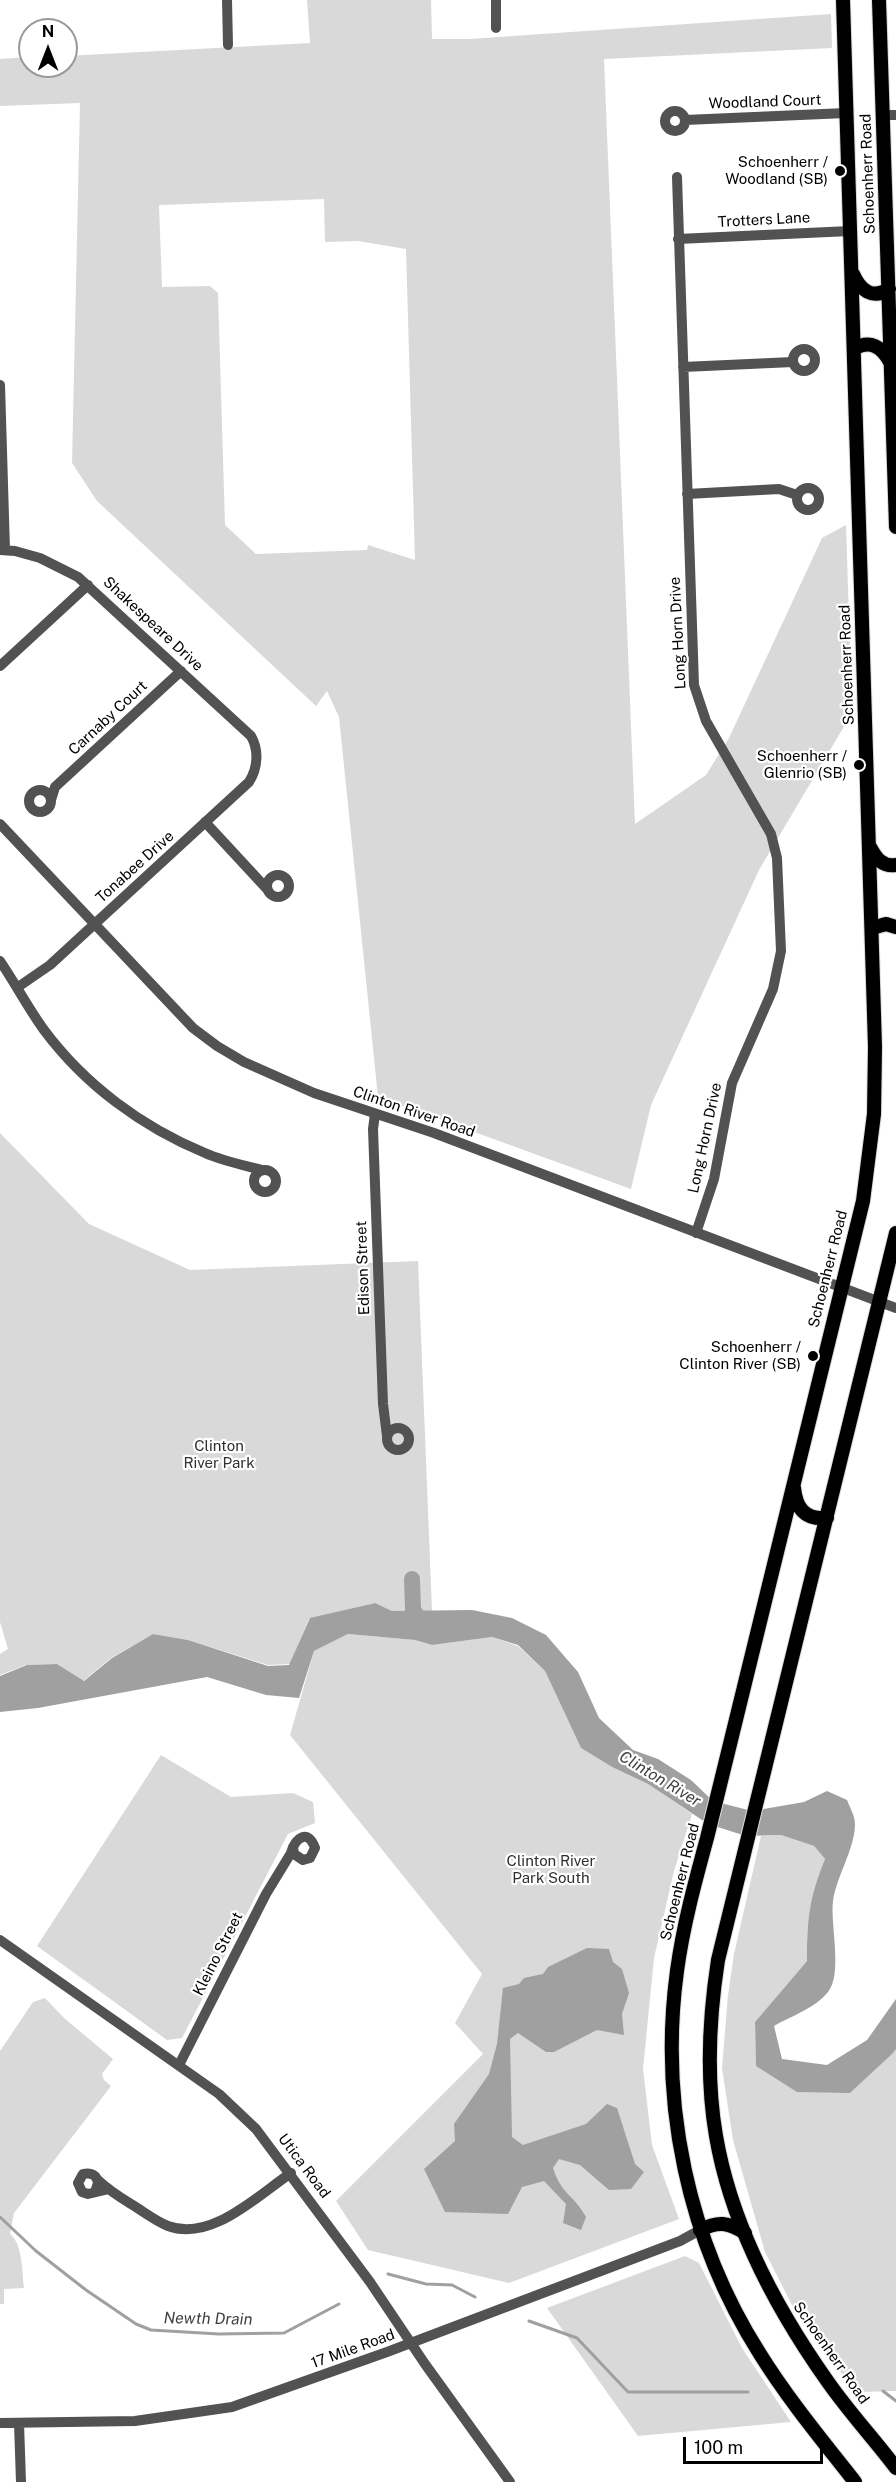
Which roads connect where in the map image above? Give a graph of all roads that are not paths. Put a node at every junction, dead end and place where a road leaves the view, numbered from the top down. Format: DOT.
graph roads {
  1 [pos="227,0"];
  2 [pos="496,0"];
  3 [pos="843,0"];
  4 [pos="879,0"];
  5 [pos="496,28"];
  6 [pos="228,45"];
  7 [pos="846,113"];
  8 [pos="889,115"];
  9 [pos="685,120"];
  10 [pos="677,177"];
  11 [pos="850,231"];
  12 [pos="678,239"];
  13 [pos="852,272"];
  14 [pos="889,289"];
  15 [pos="854,349"];
  16 [pos="794,362"];
  17 [pos="891,364"];
  18 [pos="683,367"];
  19 [pos="0,385"];
  20 [pos="1,429"];
  21 [pos="687,494"];
  22 [pos="797,495"];
  23 [pos="896,527"];
  24 [pos="3,550"];
  25 [pos="88,585"];
  26 [pos="0,666"];
  27 [pos="181,671"];
  28 [pos="256,757"];
  29 [pos="55,787"];
  30 [pos="41,790"];
  31 [pos="51,800"];
  32 [pos="205,822"];
  33 [pos="0,824"];
  34 [pos="870,846"];
  35 [pos="896,865"];
  36 [pos="273,876"];
  37 [pos="258,878"];
  38 [pos="267,889"];
  39 [pos="95,923"];
  40 [pos="896,927"];
  41 [pos="872,928"];
  42 [pos="0,961"];
  43 [pos="18,987"];
  44 [pos="375,1114"];
  45 [pos="243,1165"];
  46 [pos="262,1170"];
  47 [pos="254,1181"];
  48 [pos="696,1233"];
  49 [pos="896,1233"];
  50 [pos="841,1287"];
  51 [pos="880,1302"];
  52 [pos="896,1308"];
  53 [pos="386,1420"];
  54 [pos="398,1428"];
  55 [pos="387,1436"];
  56 [pos="793,1484"];
  57 [pos="827,1518"];
  58 [pos="294,1859"];
  59 [pos="0,1940"];
  60 [pos="179,2065"];
  61 [pos="291,2173"];
  62 [pos="98,2180"];
  63 [pos="109,2189"];
  64 [pos="95,2192"];
  65 [pos="700,2230"];
  66 [pos="745,2233"];
  67 [pos="412,2343"];
  68 [pos="0,2423"];
  69 [pos="20,2423"];
  70 [pos="896,2468"];
  71 [pos="21,2482"];
  72 [pos="510,2482"];
  73 [pos="855,2482"];
  1 -- 6 [label="street"];
  2 -- 5 [label="street"];
  3 -- 7 [label="main road, Schoenherr Road"];
  4 -- 8 [label="main road, Schoenherr Road"];
  7 -- 9 [label="street, Woodland Court"];
  7 -- 11 [label="main road, Schoenherr Road"];
  8 -- 14 [label="main road, Schoenherr Road"];
  10 -- 12 [label="street, Long Horn Drive"];
  11 -- 12 [label="street, Trotters Lane"];
  11 -- 13 [label="main road, Schoenherr Road"];
  12 -- 18 [label="street, Long Horn Drive"];
  13 -- 14 [label="main road"];
  13 -- 15 [label="main road, Schoenherr Road"];
  14 -- 17 [label="main road, Schoenherr Road"];
  15 -- 17 [label="main road"];
  15 -- 34 [label="main road, Schoenherr Road"];
  16 -- 18 [label="street"];
  17 -- 23 [label="main road, Schoenherr Road"];
  18 -- 21 [label="street, Long Horn Drive"];
  19 -- 20 [label="street"];
  20 -- 24 [label="street"];
  21 -- 22 [label="street"];
  21 -- 48 [label="street, Long Horn Drive"];
  24 -- 25 [label="street, Shakespeare Drive"];
  25 -- 26 [label="street"];
  25 -- 27 [label="street, Shakespeare Drive"];
  27 -- 28 [label="street, Shakespeare Drive"];
  27 -- 29 [label="street, Carnaby Court"];
  28 -- 32 [label="street, Tonabee Drive"];
  29 -- 30 [label="street"];
  29 -- 31 [label="street"];
  30 -- 31 [label="street"];
  30 -- 31 [label="street"];
  32 -- 37 [label="street"];
  32 -- 39 [label="street, Tonabee Drive"];
  33 -- 39 [label="street, Clinton River Road"];
  34 -- 35 [label="main road"];
  34 -- 41 [label="main road, Schoenherr Road"];
  36 -- 37 [label="street"];
  36 -- 38 [label="street"];
  36 -- 38 [label="street"];
  37 -- 38 [label="street"];
  39 -- 43 [label="street, Tonabee Drive"];
  39 -- 44 [label="street, Clinton River Road"];
  40 -- 41 [label="main road"];
  41 -- 50 [label="main road, Schoenherr Road"];
  42 -- 43 [label="street"];
  43 -- 45 [label="street"];
  44 -- 48 [label="street, Clinton River Road"];
  44 -- 53 [label="street, Edison Street"];
  45 -- 46 [label="street"];
  45 -- 47 [label="street"];
  46 -- 47 [label="street"];
  46 -- 47 [label="street"];
  48 -- 50 [label="street, Clinton River Road"];
  49 -- 51 [label="main road, Schoenherr Road"];
  50 -- 51 [label="street, Clinton River Road"];
  50 -- 56 [label="main road, Schoenherr Road"];
  51 -- 52 [label="street, Clinton River Road"];
  51 -- 57 [label="main road, Schoenherr Road"];
  53 -- 54 [label="street"];
  53 -- 55 [label="street, Edison Street"];
  54 -- 55 [label="street"];
  54 -- 55 [label="street"];
  56 -- 57 [label="main road"];
  56 -- 65 [label="main road, Schoenherr Road"];
  57 -- 66 [label="main road, Schoenherr Road"];
  58 -- 58 [label="street, Kleino Street"];
  58 -- 60 [label="street, Kleino Street"];
  59 -- 60 [label="street, Utica Road"];
  60 -- 61 [label="street, Utica Road"];
  61 -- 63 [label="street"];
  61 -- 67 [label="street, Utica Road"];
  62 -- 63 [label="street"];
  62 -- 64 [label="street"];
  62 -- 64 [label="street"];
  63 -- 64 [label="street"];
  65 -- 66 [label="main road"];
  65 -- 67 [label="street, 17 Mile Road"];
  65 -- 73 [label="main road, Schoenherr Road"];
  66 -- 70 [label="main road, Schoenherr Road"];
  67 -- 69 [label="street, 17 Mile Road"];
  67 -- 72 [label="street, Utica Road"];
  68 -- 69 [label="street, 17 Mile Road"];
  69 -- 71 [label="street"];
}
